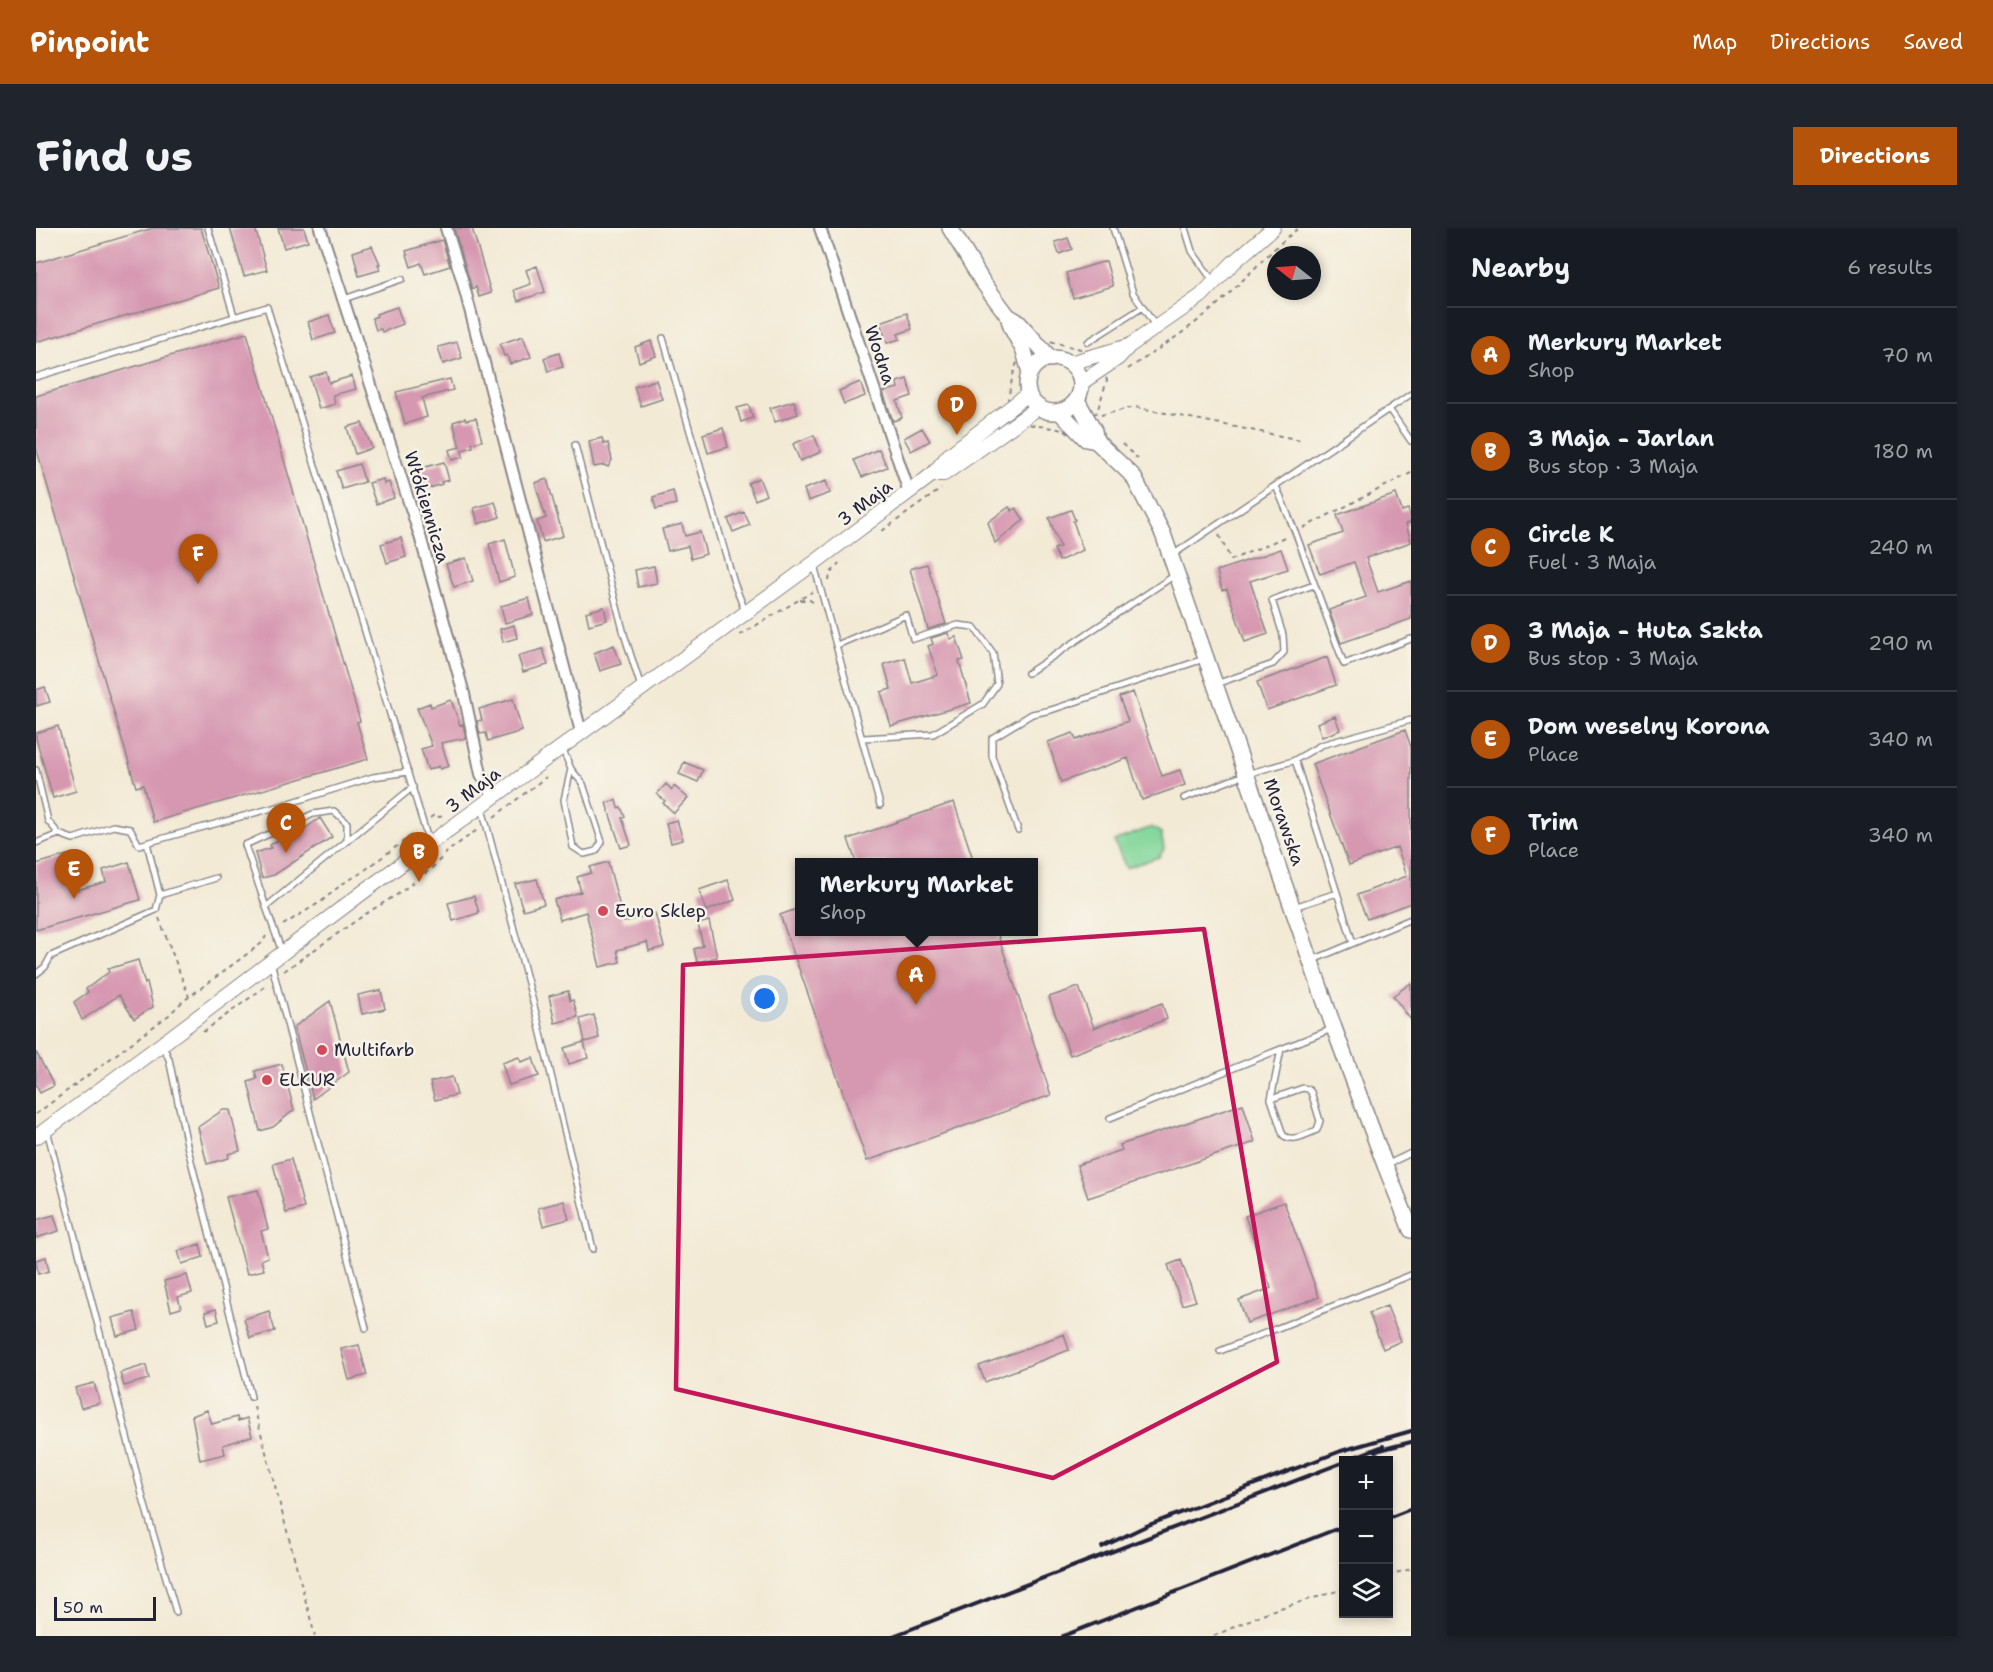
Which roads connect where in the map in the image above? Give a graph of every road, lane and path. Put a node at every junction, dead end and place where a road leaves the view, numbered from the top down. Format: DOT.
graph roads {
  1 [pos="208,228"];
  2 [pos="320,228"];
  3 [pos="446,228"];
  4 [pos="820,228"];
  5 [pos="950,228"];
  6 [pos="1113,228"];
  7 [pos="1185,228"];
  8 [pos="1273,228"];
  9 [pos="1258,233"];
  10 [pos="402,279"];
  11 [pos="1214,283"];
  12 [pos="343,299"];
  13 [pos="1143,307"];
  14 [pos="234,316"];
  15 [pos="1156,329"];
  16 [pos="663,338"];
  17 [pos="1088,342"];
  18 [pos="1030,346"];
  19 [pos="1051,359"];
  20 [pos="1098,362"];
  21 [pos="1070,363"];
  22 [pos="1030,373"];
  23 [pos="36,377"];
  24 [pos="1081,383"];
  25 [pos="1028,394"];
  26 [pos="1411,394"];
  27 [pos="1077,399"];
  28 [pos="1013,406"];
  29 [pos="1039,407"];
  30 [pos="1389,410"];
  31 [pos="1060,412"];
  32 [pos="1024,419"];
  33 [pos="1087,421"];
  34 [pos="1301,440"];
  35 [pos="1411,441"];
  36 [pos="575,445"];
  37 [pos="1411,473"];
  38 [pos="933,474"];
  39 [pos="944,486"];
  40 [pos="1276,486"];
  41 [pos="909,492"];
  42 [pos="1215,527"];
  43 [pos="879,532"];
  44 [pos="1295,532"];
  45 [pos="1170,557"];
  46 [pos="846,558"];
  47 [pos="814,563"];
  48 [pos="1176,574"];
  49 [pos="1314,585"];
  50 [pos="821,588"];
  51 [pos="746,613"];
  52 [pos="737,637"];
  53 [pos="1411,639"];
  54 [pos="837,645"];
  55 [pos="1205,658"];
  56 [pos="1028,673"];
  57 [pos="1215,684"];
  58 [pos="641,688"];
  59 [pos="1411,720"];
  60 [pos="581,732"];
  61 [pos="863,738"];
  62 [pos="562,746"];
  63 [pos="1295,760"];
  64 [pos="571,769"];
  65 [pos="36,770"];
  66 [pos="408,772"];
  67 [pos="1247,774"];
  68 [pos="547,776"];
  69 [pos="485,782"];
  70 [pos="413,787"];
  71 [pos="494,797"];
  72 [pos="1184,798"];
  73 [pos="464,800"];
  74 [pos="880,805"];
  75 [pos="482,806"];
  76 [pos="446,815"];
  77 [pos="423,822"];
  78 [pos="486,824"];
  79 [pos="1018,830"];
  80 [pos="59,834"];
  81 [pos="347,841"];
  82 [pos="36,843"];
  83 [pos="147,843"];
  84 [pos="430,845"];
  85 [pos="216,878"];
  86 [pos="1337,893"];
  87 [pos="160,895"];
  88 [pos="266,907"];
  89 [pos="1293,908"];
  90 [pos="156,910"];
  91 [pos="1411,919"];
  92 [pos="274,931"];
  93 [pos="1353,943"];
  94 [pos="276,956"];
  95 [pos="1311,961"];
  96 [pos="36,974"];
  97 [pos="276,981"];
  98 [pos="189,997"];
  99 [pos="1334,1028"];
  100 [pos="201,1033"];
  101 [pos="162,1044"];
  102 [pos="1281,1049"];
  103 [pos="1271,1099"];
  104 [pos="36,1114"];
  105 [pos="1110,1118"];
  106 [pos="41,1133"];
  107 [pos="1411,1153"];
  108 [pos="1385,1165"];
  109 [pos="1411,1230"];
  110 [pos="592,1249"];
  111 [pos="1411,1275"];
  112 [pos="366,1328"];
  113 [pos="1220,1351"];
  114 [pos="251,1397"];
  115 [pos="1411,1569"];
  116 [pos="1393,1574"];
  117 [pos="1339,1590"];
  118 [pos="176,1612"];
  119 [pos="315,1636"];
  120 [pos="1214,1636"];
  1 -- 14 [label="lane"];
  2 -- 12 [label="street, Włókiennicza"];
  3 -- 60 [label="street"];
  4 -- 41 [label="street, Wodna"];
  5 -- 18 [label="main road"];
  6 -- 13 [label="lane"];
  7 -- 11 [label="lane"];
  8 -- 9 [label="street"];
  9 -- 11 [label="street"];
  10 -- 12 [label="lane"];
  11 -- 15 [label="street"];
  12 -- 69 [label="street, Włókiennicza"];
  13 -- 15 [label="lane"];
  13 -- 17 [label="lane"];
  14 -- 23 [label="lane"];
  14 -- 66 [label="lane"];
  15 -- 20 [label="street"];
  16 -- 51 [label="lane"];
  18 -- 19 [label="main road"];
  18 -- 20 [label="path"];
  18 -- 22 [label="main road"];
  18 -- 28 [label="path"];
  19 -- 21 [label="main road"];
  19 -- 22 [label="main road"];
  20 -- 21 [label="street"];
  20 -- 24 [label="street"];
  20 -- 33 [label="path"];
  21 -- 24 [label="main road"];
  22 -- 25 [label="main road"];
  24 -- 27 [label="main road"];
  25 -- 28 [label="street, 3 Maja"];
  25 -- 29 [label="main road"];
  26 -- 30 [label="lane"];
  27 -- 31 [label="main road"];
  27 -- 33 [label="main road"];
  28 -- 32 [label="path"];
  28 -- 38 [label="street, 3 Maja"];
  29 -- 31 [label="main road"];
  29 -- 32 [label="street, 3 Maja"];
  30 -- 35 [label="lane"];
  30 -- 40 [label="lane"];
  31 -- 33 [label="main road, Morawska"];
  32 -- 33 [label="path"];
  32 -- 38 [label="street, 3 Maja"];
  33 -- 34 [label="path"];
  33 -- 45 [label="main road, Morawska"];
  36 -- 58 [label="lane"];
  37 -- 44 [label="path"];
  38 -- 41 [label="street, 3 Maja"];
  39 -- 43 [label="path"];
  40 -- 42 [label="lane"];
  40 -- 44 [label="lane"];
  41 -- 47 [label="street, 3 Maja"];
  42 -- 44 [label="path"];
  42 -- 45 [label="lane"];
  44 -- 49 [label="lane"];
  45 -- 48 [label="main road, Morawska"];
  46 -- 50 [label="path"];
  47 -- 50 [label="lane"];
  47 -- 51 [label="street, 3 Maja"];
  48 -- 55 [label="main road, Morawska"];
  48 -- 56 [label="lane"];
  49 -- 53 [label="lane"];
  49 -- 57 [label="lane"];
  50 -- 52 [label="path"];
  50 -- 54 [label="lane"];
  51 -- 58 [label="street, 3 Maja"];
  54 -- 61 [label="lane"];
  54 -- 61 [label="lane"];
  55 -- 57 [label="main road, Morawska"];
  55 -- 79 [label="lane"];
  57 -- 67 [label="main road, Morawska"];
  58 -- 60 [label="street, 3 Maja"];
  59 -- 63 [label="lane"];
  60 -- 62 [label="street, 3 Maja"];
  61 -- 74 [label="lane"];
  62 -- 64 [label="lane"];
  62 -- 71 [label="street, 3 Maja"];
  63 -- 67 [label="lane"];
  63 -- 86 [label="lane"];
  64 -- 64 [label="lane"];
  65 -- 80 [label="lane"];
  66 -- 70 [label="lane"];
  66 -- 83 [label="lane"];
  67 -- 72 [label="lane"];
  67 -- 89 [label="main road, Morawska"];
  68 -- 78 [label="path"];
  69 -- 71 [label="street, Włókiennicza"];
  69 -- 73 [label="path"];
  70 -- 77 [label="lane"];
  70 -- 81 [label="lane"];
  71 -- 75 [label="street, 3 Maja"];
  75 -- 78 [label="lane"];
  75 -- 84 [label="street, 3 Maja"];
  76 -- 77 [label="path"];
  77 -- 84 [label="lane"];
  77 -- 92 [label="path"];
  78 -- 97 [label="path"];
  78 -- 110 [label="lane"];
  80 -- 82 [label="lane"];
  80 -- 83 [label="lane"];
  81 -- 88 [label="lane"];
  81 -- 88 [label="lane"];
  83 -- 87 [label="lane"];
  84 -- 94 [label="street, 3 Maja"];
  85 -- 87 [label="lane"];
  86 -- 89 [label="lane"];
  86 -- 93 [label="lane"];
  87 -- 90 [label="lane"];
  88 -- 92 [label="lane"];
  89 -- 95 [label="main road, Morawska"];
  90 -- 96 [label="lane"];
  90 -- 98 [label="path"];
  91 -- 93 [label="lane"];
  92 -- 94 [label="lane"];
  92 -- 98 [label="path"];
  93 -- 95 [label="lane"];
  94 -- 97 [label="lane"];
  94 -- 101 [label="street, 3 Maja"];
  95 -- 99 [label="main road, Morawska"];
  97 -- 100 [label="path"];
  97 -- 112 [label="lane"];
  98 -- 104 [label="path"];
  99 -- 102 [label="lane"];
  99 -- 108 [label="main road, Morawska"];
  101 -- 106 [label="street, 3 Maja"];
  101 -- 114 [label="lane"];
  102 -- 103 [label="lane"];
  102 -- 105 [label="lane"];
  103 -- 103 [label="lane"];
  106 -- 118 [label="lane"];
  107 -- 108 [label="lane"];
  108 -- 109 [label="main road, Morawska"];
  111 -- 113 [label="lane"];
  114 -- 119 [label="path"];
  115 -- 116 [label="path"];
  117 -- 120 [label="path"];
}
